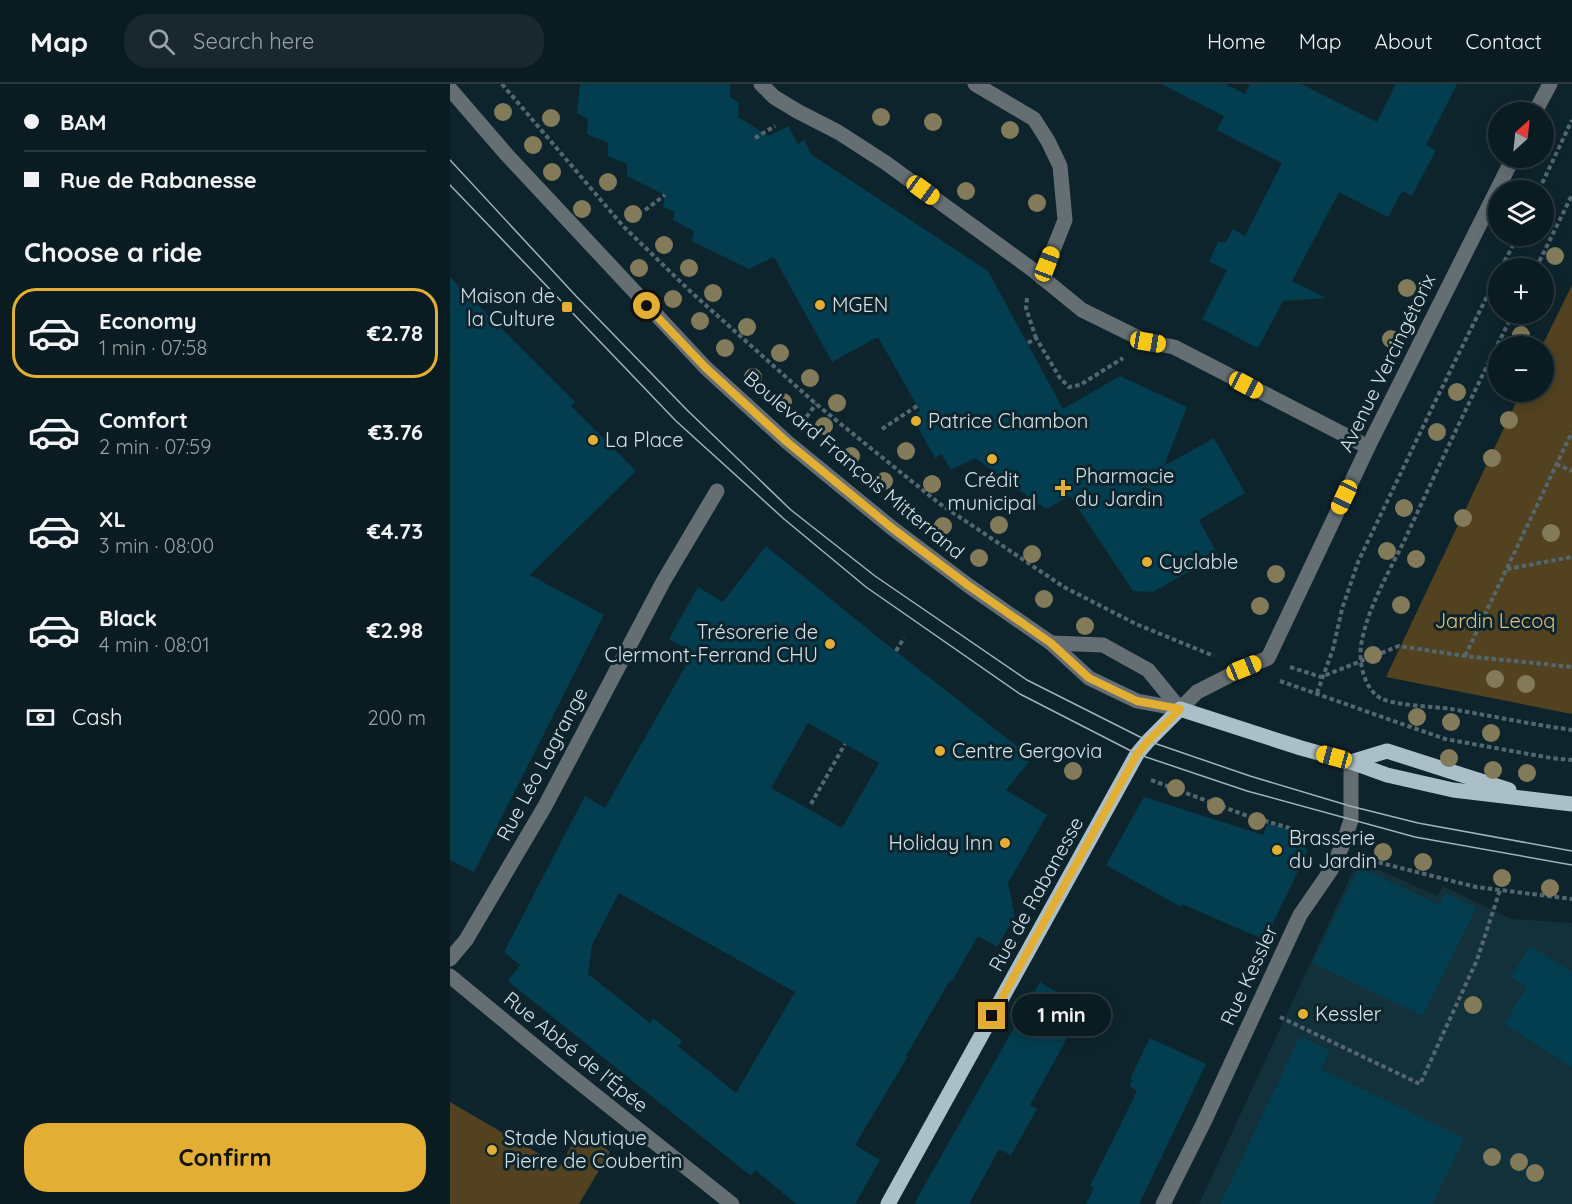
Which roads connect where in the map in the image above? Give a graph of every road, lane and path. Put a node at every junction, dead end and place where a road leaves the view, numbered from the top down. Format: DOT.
graph roads {
  1 [pos="502,84"];
  2 [pos="761,84"];
  3 [pos="975,84"];
  4 [pos="1550,84"];
  5 [pos="450,89"];
  6 [pos="1541,102"];
  7 [pos="1572,120"];
  8 [pos="1508,168"];
  9 [pos="1544,180"];
  10 [pos="665,195"];
  11 [pos="1572,195"];
  12 [pos="645,210"];
  13 [pos="1541,258"];
  14 [pos="1037,274"];
  15 [pos="1488,294"];
  16 [pos="1508,324"];
  17 [pos="1036,338"];
  18 [pos="1148,342"];
  19 [pos="1028,343"];
  20 [pos="917,406"];
  21 [pos="882,429"];
  22 [pos="1572,432"];
  23 [pos="1368,447"];
  24 [pos="1556,465"];
  25 [pos="1572,471"];
  26 [pos="717,491"];
  27 [pos="1572,557"];
  28 [pos="1506,569"];
  29 [pos="904,638"];
  30 [pos="1051,643"];
  31 [pos="896,651"];
  32 [pos="1465,656"];
  33 [pos="1360,661"];
  34 [pos="1288,666"];
  35 [pos="1572,667"];
  36 [pos="1244,668"];
  37 [pos="1321,677"];
  38 [pos="1317,693"];
  39 [pos="1180,709"];
  40 [pos="1572,730"];
  41 [pos="845,744"];
  42 [pos="1572,760"];
  43 [pos="1351,762"];
  44 [pos="1128,771"];
  45 [pos="1549,803"];
  46 [pos="811,804"];
  47 [pos="1572,804"];
  48 [pos="1343,844"];
  49 [pos="1500,890"];
  50 [pos="1572,899"];
  51 [pos="450,959"];
  52 [pos="450,976"];
  53 [pos="1258,1006"];
  54 [pos="732,1204"];
  55 [pos="888,1204"];
  56 [pos="1163,1204"];
  1 -- 36 [label="path"];
  2 -- 14 [label="street"];
  3 -- 14 [label="street"];
  4 -- 6 [label="street"];
  5 -- 30 [label="street, Boulevard François Mitterrand"];
  7 -- 9 [label="path"];
  8 -- 23 [label="street, Avenue Vercingétorix"];
  10 -- 12 [label="path"];
  11 -- 13 [label="path"];
  14 -- 17 [label="path"];
  14 -- 18 [label="street"];
  15 -- 37 [label="path"];
  16 -- 33 [label="path"];
  17 -- 18 [label="path"];
  17 -- 19 [label="path"];
  18 -- 23 [label="street"];
  20 -- 21 [label="path"];
  22 -- 24 [label="path"];
  23 -- 36 [label="street, Avenue Vercingétorix"];
  24 -- 25 [label="path"];
  24 -- 28 [label="path"];
  26 -- 51 [label="street, Rue Léo Lagrange"];
  27 -- 28 [label="path"];
  28 -- 32 [label="path"];
  29 -- 31 [label="path"];
  30 -- 39 [label="street, Boulevard François Mitterrand"];
  30 -- 39 [label="street"];
  32 -- 33 [label="path"];
  32 -- 35 [label="path"];
  33 -- 37 [label="path"];
  33 -- 40 [label="path"];
  34 -- 37 [label="path"];
  36 -- 38 [label="path"];
  36 -- 39 [label="street, Avenue Vercingétorix"];
  37 -- 38 [label="path"];
  38 -- 42 [label="path"];
  39 -- 43 [label="main road, Boulevard François Mitterrand"];
  39 -- 44 [label="main road, Rue de Rabanesse"];
  41 -- 46 [label="path"];
  43 -- 45 [label="main road, Boulevard François Mitterrand"];
  43 -- 45 [label="main road, Boulevard François Mitterrand"];
  43 -- 48 [label="street, Rue Kessler"];
  44 -- 48 [label="path"];
  44 -- 55 [label="main road, Rue de Rabanesse"];
  45 -- 47 [label="main road, Boulevard François Mitterrand"];
  48 -- 49 [label="path"];
  48 -- 53 [label="street, Rue Kessler"];
  49 -- 50 [label="path"];
  49 -- 53 [label="path"];
  52 -- 54 [label="street, Rue Abbé de l'Épée"];
  53 -- 56 [label="street, Rue Kessler"];
}
